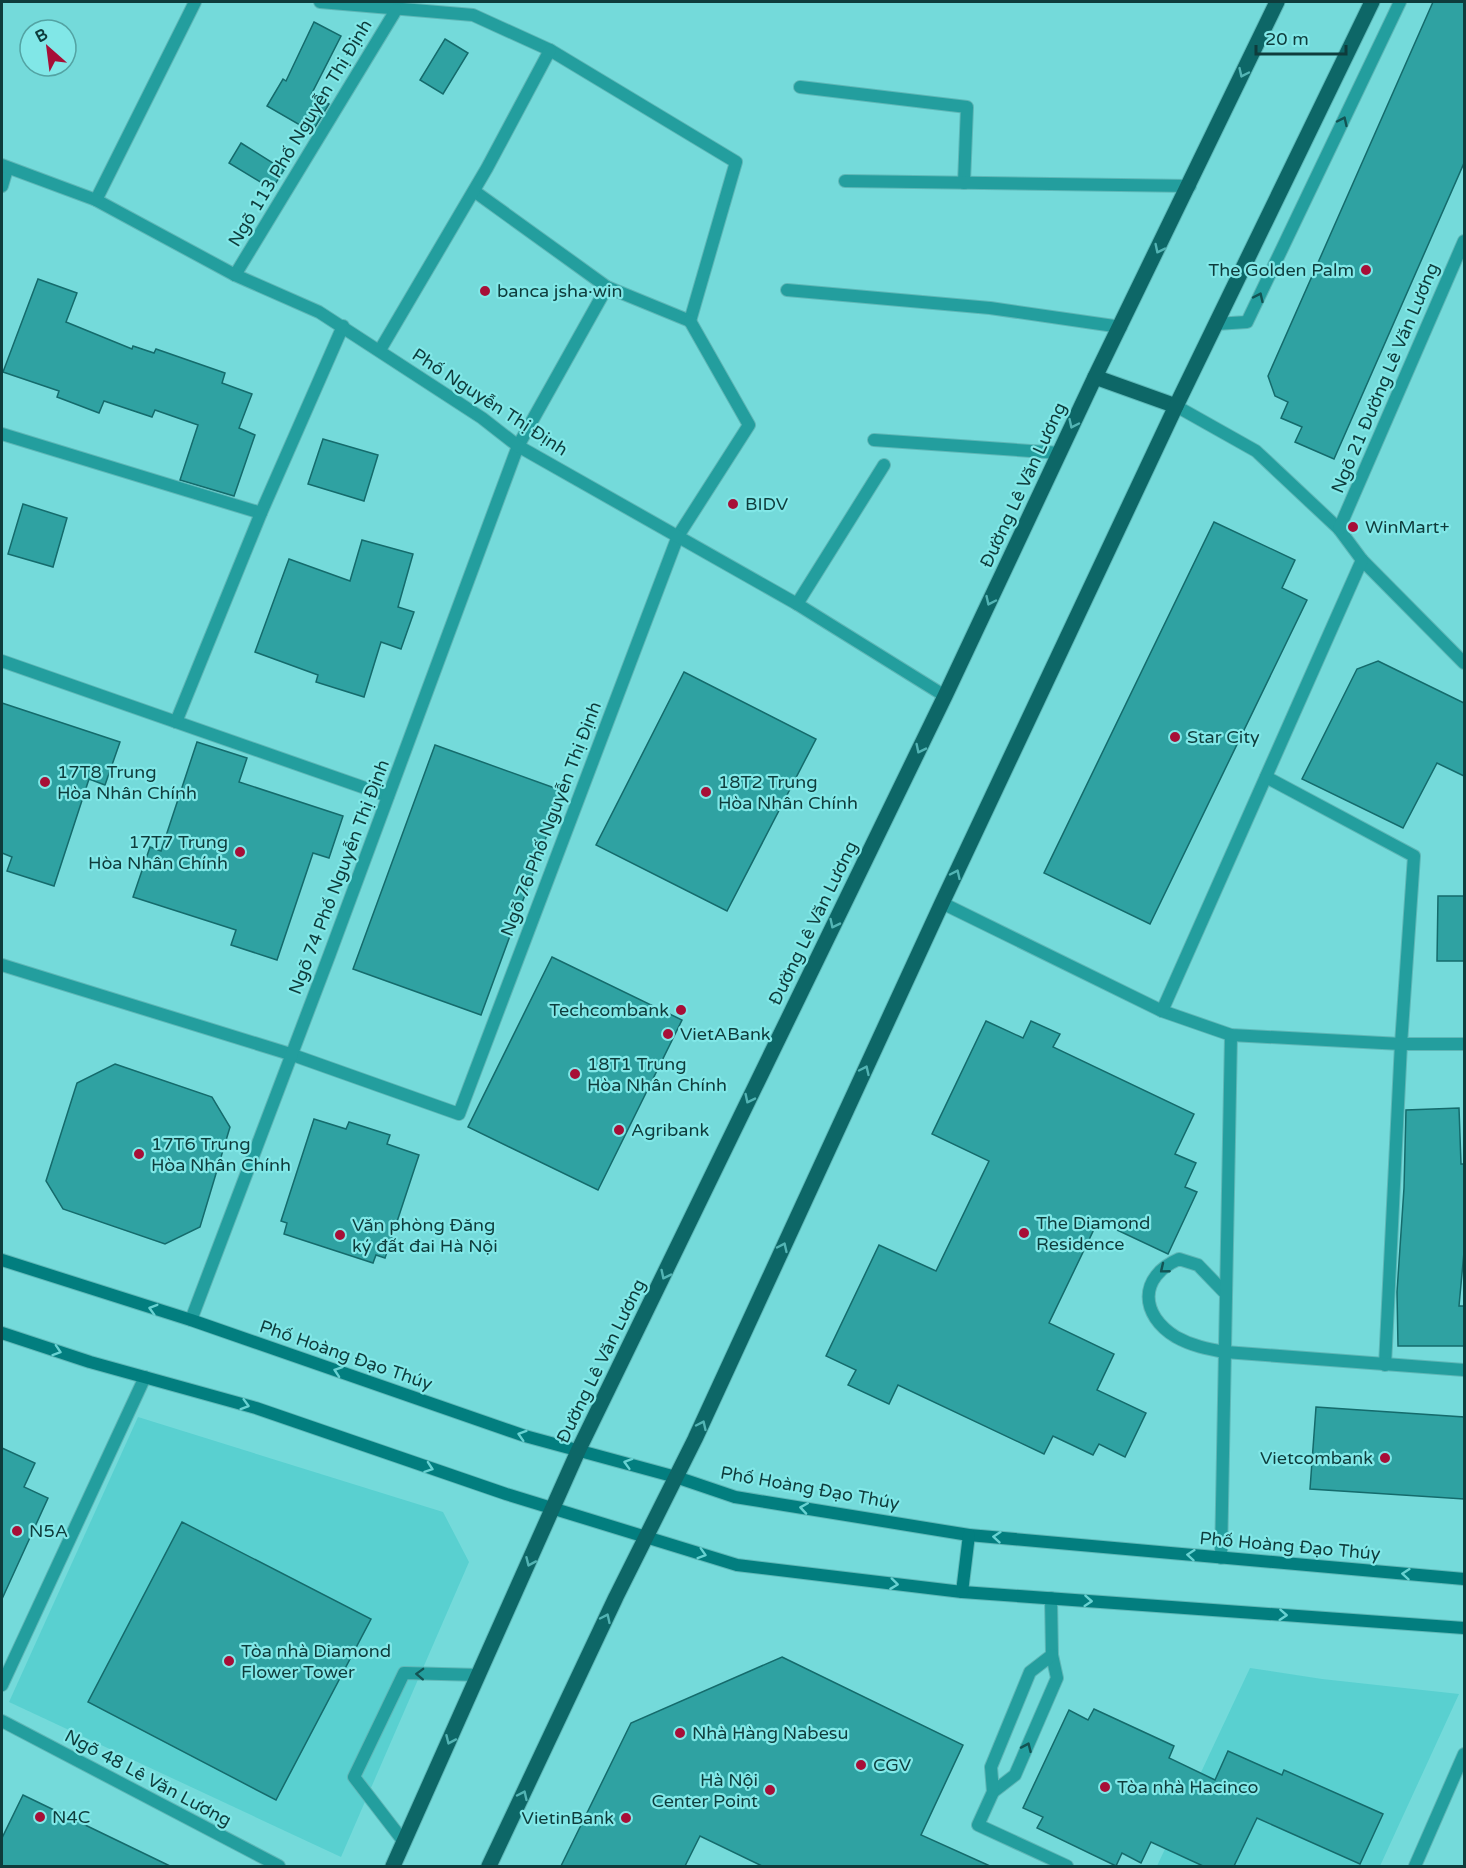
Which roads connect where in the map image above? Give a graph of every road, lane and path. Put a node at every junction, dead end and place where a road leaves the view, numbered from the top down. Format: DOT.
graph roads {
  1 [pos="195,2"];
  2 [pos="320,2"];
  3 [pos="1278,2"];
  4 [pos="1372,2"];
  5 [pos="1400,2"];
  6 [pos="396,10"];
  7 [pos="550,50"];
  8 [pos="800,87"];
  9 [pos="4,167"];
  10 [pos="845,181"];
  11 [pos="964,183"];
  12 [pos="2,186"];
  13 [pos="1190,186"];
  14 [pos="474,191"];
  15 [pos="96,200"];
  16 [pos="1464,240"];
  17 [pos="236,275"];
  18 [pos="607,287"];
  19 [pos="787,291"];
  20 [pos="690,321"];
  21 [pos="1216,324"];
  22 [pos="343,326"];
  23 [pos="1121,327"];
  24 [pos="380,350"];
  25 [pos="1095,377"];
  26 [pos="1176,406"];
  27 [pos="2,434"];
  28 [pos="874,440"];
  29 [pos="518,446"];
  30 [pos="1060,453"];
  31 [pos="884,465"];
  32 [pos="261,513"];
  33 [pos="1339,529"];
  34 [pos="678,536"];
  35 [pos="1362,560"];
  36 [pos="797,604"];
  37 [pos="2,661"];
  38 [pos="1464,663"];
  39 [pos="945,696"];
  40 [pos="176,722"];
  41 [pos="1266,777"];
  42 [pos="388,796"];
  43 [pos="942,903"];
  44 [pos="2,965"];
  45 [pos="1162,1011"];
  46 [pos="1231,1035"];
  47 [pos="1401,1044"];
  48 [pos="1464,1044"];
  49 [pos="290,1054"];
  50 [pos="2,1260"];
  51 [pos="1226,1294"];
  52 [pos="190,1320"];
  53 [pos="2,1333"];
  54 [pos="1225,1352"];
  55 [pos="1385,1365"];
  56 [pos="1464,1370"];
  57 [pos="145,1377"];
  58 [pos="579,1449"];
  59 [pos="676,1477"];
  60 [pos="553,1509"];
  61 [pos="969,1535"];
  62 [pos="646,1537"];
  63 [pos="1221,1558"];
  64 [pos="1464,1580"];
  65 [pos="962,1592"];
  66 [pos="1051,1598"];
  67 [pos="1464,1628"];
  68 [pos="1052,1655"];
  69 [pos="479,1675"];
  70 [pos="2,1685"];
  71 [pos="2,1721"];
  72 [pos="1464,1755"];
  73 [pos="993,1792"];
  74 [pos="404,1842"];
  75 [pos="279,1866"];
  76 [pos="393,1866"];
  77 [pos="489,1866"];
  78 [pos="1067,1866"];
  79 [pos="1415,1866"];
  1 -- 15 [label="street"];
  2 -- 6 [label="street"];
  3 -- 13 [label="main road, Đường Lê Văn Lương, one-way"];
  4 -- 21 [label="main road"];
  21 -- 5 [label="street, one-way"];
  6 -- 7 [label="street"];
  6 -- 17 [label="street, Ngõ 113 Phố Nguyễn Thị Định"];
  7 -- 14 [label="street"];
  7 -- 20 [label="street"];
  8 -- 11 [label="street"];
  9 -- 12 [label="street"];
  9 -- 15 [label="street, Phố Nguyễn Thị Định"];
  10 -- 11 [label="street"];
  11 -- 13 [label="street"];
  13 -- 23 [label="main road, Đường Lê Văn Lương, one-way"];
  14 -- 18 [label="street"];
  14 -- 24 [label="street"];
  15 -- 17 [label="street, Phố Nguyễn Thị Định"];
  16 -- 33 [label="street, Ngõ 21 Đường Lê Văn Lương"];
  17 -- 22 [label="street, Phố Nguyễn Thị Định"];
  18 -- 20 [label="street"];
  18 -- 29 [label="street, Ngõ 74 Phố Nguyễn Thị Định"];
  19 -- 23 [label="street"];
  20 -- 34 [label="street, Ngõ 76 Phố Nguyễn Thị Định"];
  21 -- 26 [label="main road"];
  22 -- 24 [label="street, Phố Nguyễn Thị Định"];
  22 -- 32 [label="street"];
  23 -- 25 [label="main road, Đường Lê Văn Lương"];
  24 -- 29 [label="street, Phố Nguyễn Thị Định"];
  25 -- 26 [label="main road"];
  25 -- 30 [label="main road, Đường Lê Văn Lương, one-way"];
  26 -- 33 [label="street, Ngõ 21 Đường Lê Văn Lương"];
  43 -- 26 [label="main road, one-way"];
  27 -- 32 [label="street"];
  28 -- 30 [label="street"];
  29 -- 34 [label="street, Phố Nguyễn Thị Định"];
  29 -- 42 [label="street, Ngõ 74 Phố Nguyễn Thị Định"];
  30 -- 39 [label="main road, Đường Lê Văn Lương, one-way"];
  31 -- 36 [label="street"];
  32 -- 40 [label="street"];
  33 -- 35 [label="street, Ngõ 21 Đường Lê Văn Lương"];
  34 -- 36 [label="street, Phố Nguyễn Thị Định"];
  34 -- 49 [label="street, Ngõ 76 Phố Nguyễn Thị Định"];
  35 -- 38 [label="street, Ngõ 21 Đường Lê Văn Lương"];
  35 -- 41 [label="street"];
  36 -- 39 [label="street, Phố Nguyễn Thị Định"];
  37 -- 40 [label="street"];
  39 -- 58 [label="main road, Đường Lê Văn Lương, one-way"];
  40 -- 42 [label="street"];
  41 -- 45 [label="street"];
  41 -- 47 [label="street"];
  42 -- 49 [label="street, Ngõ 74 Phố Nguyễn Thị Định"];
  43 -- 45 [label="street"];
  59 -- 43 [label="main road, one-way"];
  44 -- 49 [label="street"];
  45 -- 46 [label="street"];
  46 -- 47 [label="street"];
  46 -- 51 [label="street"];
  47 -- 48 [label="street"];
  47 -- 55 [label="street"];
  49 -- 52 [label="street, Ngõ 74 Phố Nguyễn Thị Định"];
  52 -- 50 [label="main road, Phố Hoàng Đạo Thúy, one-way"];
  51 -- 54 [label="street"];
  51 -- 54 [label="street, one-way"];
  58 -- 52 [label="main road, Phố Hoàng Đạo Thúy, one-way"];
  53 -- 57 [label="main road, one-way"];
  54 -- 55 [label="street"];
  54 -- 63 [label="street"];
  55 -- 56 [label="street"];
  57 -- 60 [label="main road, one-way"];
  57 -- 70 [label="street"];
  59 -- 58 [label="main road, Phố Hoàng Đạo Thúy, one-way"];
  58 -- 60 [label="main road, Đường Lê Văn Lương"];
  61 -- 59 [label="main road, Phố Hoàng Đạo Thúy, one-way"];
  59 -- 62 [label="main road"];
  60 -- 62 [label="main road"];
  60 -- 69 [label="main road, Đường Lê Văn Lương, one-way"];
  63 -- 61 [label="main road, Phố Hoàng Đạo Thúy, one-way"];
  61 -- 65 [label="main road"];
  62 -- 65 [label="main road, one-way"];
  77 -- 62 [label="main road, one-way"];
  64 -- 63 [label="main road, Phố Hoàng Đạo Thúy, one-way"];
  65 -- 66 [label="main road"];
  66 -- 67 [label="main road, one-way"];
  66 -- 68 [label="street"];
  68 -- 73 [label="street"];
  73 -- 68 [label="street, one-way"];
  69 -- 74 [label="main road, Đường Lê Văn Lương, one-way"];
  69 -- 74 [label="street, one-way"];
  71 -- 75 [label="street, Ngõ 48 Lê Văn Lương"];
  72 -- 79 [label="street"];
  73 -- 78 [label="street"];
  74 -- 76 [label="main road, Đường Lê Văn Lương"];
}
